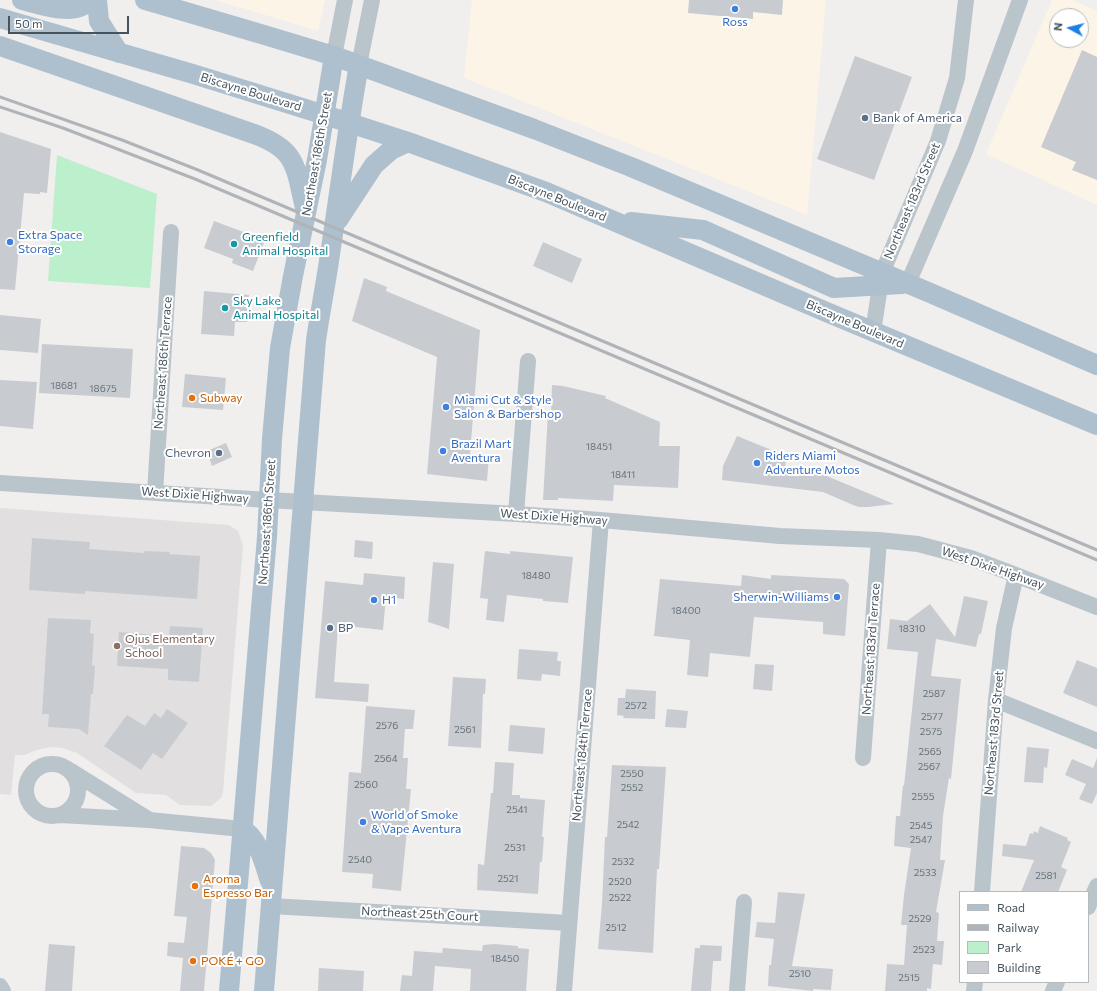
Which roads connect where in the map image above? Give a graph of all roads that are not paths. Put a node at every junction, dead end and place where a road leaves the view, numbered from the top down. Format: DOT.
graph roads {
  1 [pos="22,0"];
  2 [pos="88,0"];
  3 [pos="97,0"];
  4 [pos="145,0"];
  5 [pos="345,0"];
  6 [pos="372,0"];
  7 [pos="966,0"];
  8 [pos="1020,0"];
  9 [pos="0,18"];
  10 [pos="0,46"];
  11 [pos="119,53"];
  12 [pos="334,56"];
  13 [pos="360,66"];
  14 [pos="325,115"];
  15 [pos="349,123"];
  16 [pos="408,142"];
  17 [pos="306,216"];
  18 [pos="610,220"];
  19 [pos="334,227"];
  20 [pos="171,232"];
  21 [pos="881,279"];
  22 [pos="908,283"];
  23 [pos="873,332"];
  24 [pos="528,361"];
  25 [pos="1097,364"];
  26 [pos="1097,425"];
  27 [pos="0,483"];
  28 [pos="155,493"];
  29 [pos="268,500"];
  30 [pos="304,502"];
  31 [pos="516,514"];
  32 [pos="602,520"];
  33 [pos="879,540"];
  34 [pos="1016,575"];
  35 [pos="1097,608"];
  36 [pos="996,700"];
  37 [pos="1097,740"];
  38 [pos="863,758"];
  39 [pos="71,771"];
  40 [pos="60,815"];
  41 [pos="149,820"];
  42 [pos="242,829"];
  43 [pos="1097,886"];
  44 [pos="982,891"];
  45 [pos="272,897"];
  46 [pos="744,902"];
  47 [pos="1089,906"];
  48 [pos="569,923"];
  49 [pos="0,986"];
  50 [pos="3,991"];
  51 [pos="229,991"];
  52 [pos="264,991"];
  53 [pos="564,991"];
  54 [pos="737,991"];
  1 -- 2 [label="main road"];
  3 -- 11 [label="main road"];
  4 -- 12 [label="main road"];
  5 -- 12 [label="street"];
  6 -- 13 [label="street"];
  7 -- 21 [label="street, Northeast 183rd Street"];
  8 -- 22 [label="street"];
  9 -- 11 [label="main road, Biscayne Boulevard"];
  10 -- 17 [label="main road"];
  11 -- 14 [label="main road, Biscayne Boulevard"];
  12 -- 13 [label="main road"];
  12 -- 14 [label="main road, Northeast 186th Street"];
  13 -- 15 [label="main road"];
  13 -- 21 [label="main road"];
  14 -- 15 [label="main road, Biscayne Boulevard"];
  14 -- 17 [label="main road, Northeast 186th Street"];
  15 -- 16 [label="main road, Biscayne Boulevard"];
  15 -- 19 [label="main road"];
  16 -- 18 [label="main road, Biscayne Boulevard"];
  16 -- 19 [label="main road"];
  17 -- 29 [label="main road, Northeast 186th Street"];
  18 -- 21 [label="main road"];
  18 -- 23 [label="main road, Biscayne Boulevard"];
  19 -- 30 [label="main road"];
  20 -- 28 [label="street, Northeast 186th Terrace"];
  21 -- 22 [label="main road"];
  21 -- 23 [label="street, Northeast 183rd Street"];
  22 -- 25 [label="main road"];
  23 -- 26 [label="main road, Biscayne Boulevard"];
  24 -- 31 [label="street"];
  27 -- 28 [label="street, West Dixie Highway"];
  28 -- 29 [label="street, West Dixie Highway"];
  29 -- 30 [label="street, West Dixie Highway"];
  29 -- 42 [label="main road, Northeast 186th Street"];
  30 -- 31 [label="street, West Dixie Highway"];
  30 -- 45 [label="main road"];
  31 -- 32 [label="street, West Dixie Highway"];
  32 -- 33 [label="street, West Dixie Highway"];
  32 -- 48 [label="street, Northeast 184th Terrace"];
  33 -- 34 [label="street, West Dixie Highway"];
  33 -- 38 [label="street, Northeast 183rd Terrace"];
  34 -- 35 [label="street, West Dixie Highway"];
  34 -- 36 [label="street, Northeast 183rd Street"];
  36 -- 37 [label="street"];
  36 -- 44 [label="street, Northeast 183rd Street"];
  39 -- 40 [label="street"];
  39 -- 40 [label="street"];
  39 -- 41 [label="street"];
  40 -- 41 [label="street"];
  41 -- 42 [label="street"];
  42 -- 45 [label="main road"];
  42 -- 51 [label="main road, Northeast 186th Street"];
  43 -- 47 [label="street"];
  45 -- 48 [label="street, Northeast 25th Court"];
  45 -- 52 [label="main road"];
  46 -- 54 [label="street"];
  48 -- 53 [label="street, Northeast 184th Terrace"];
  49 -- 50 [label="street"];
}
